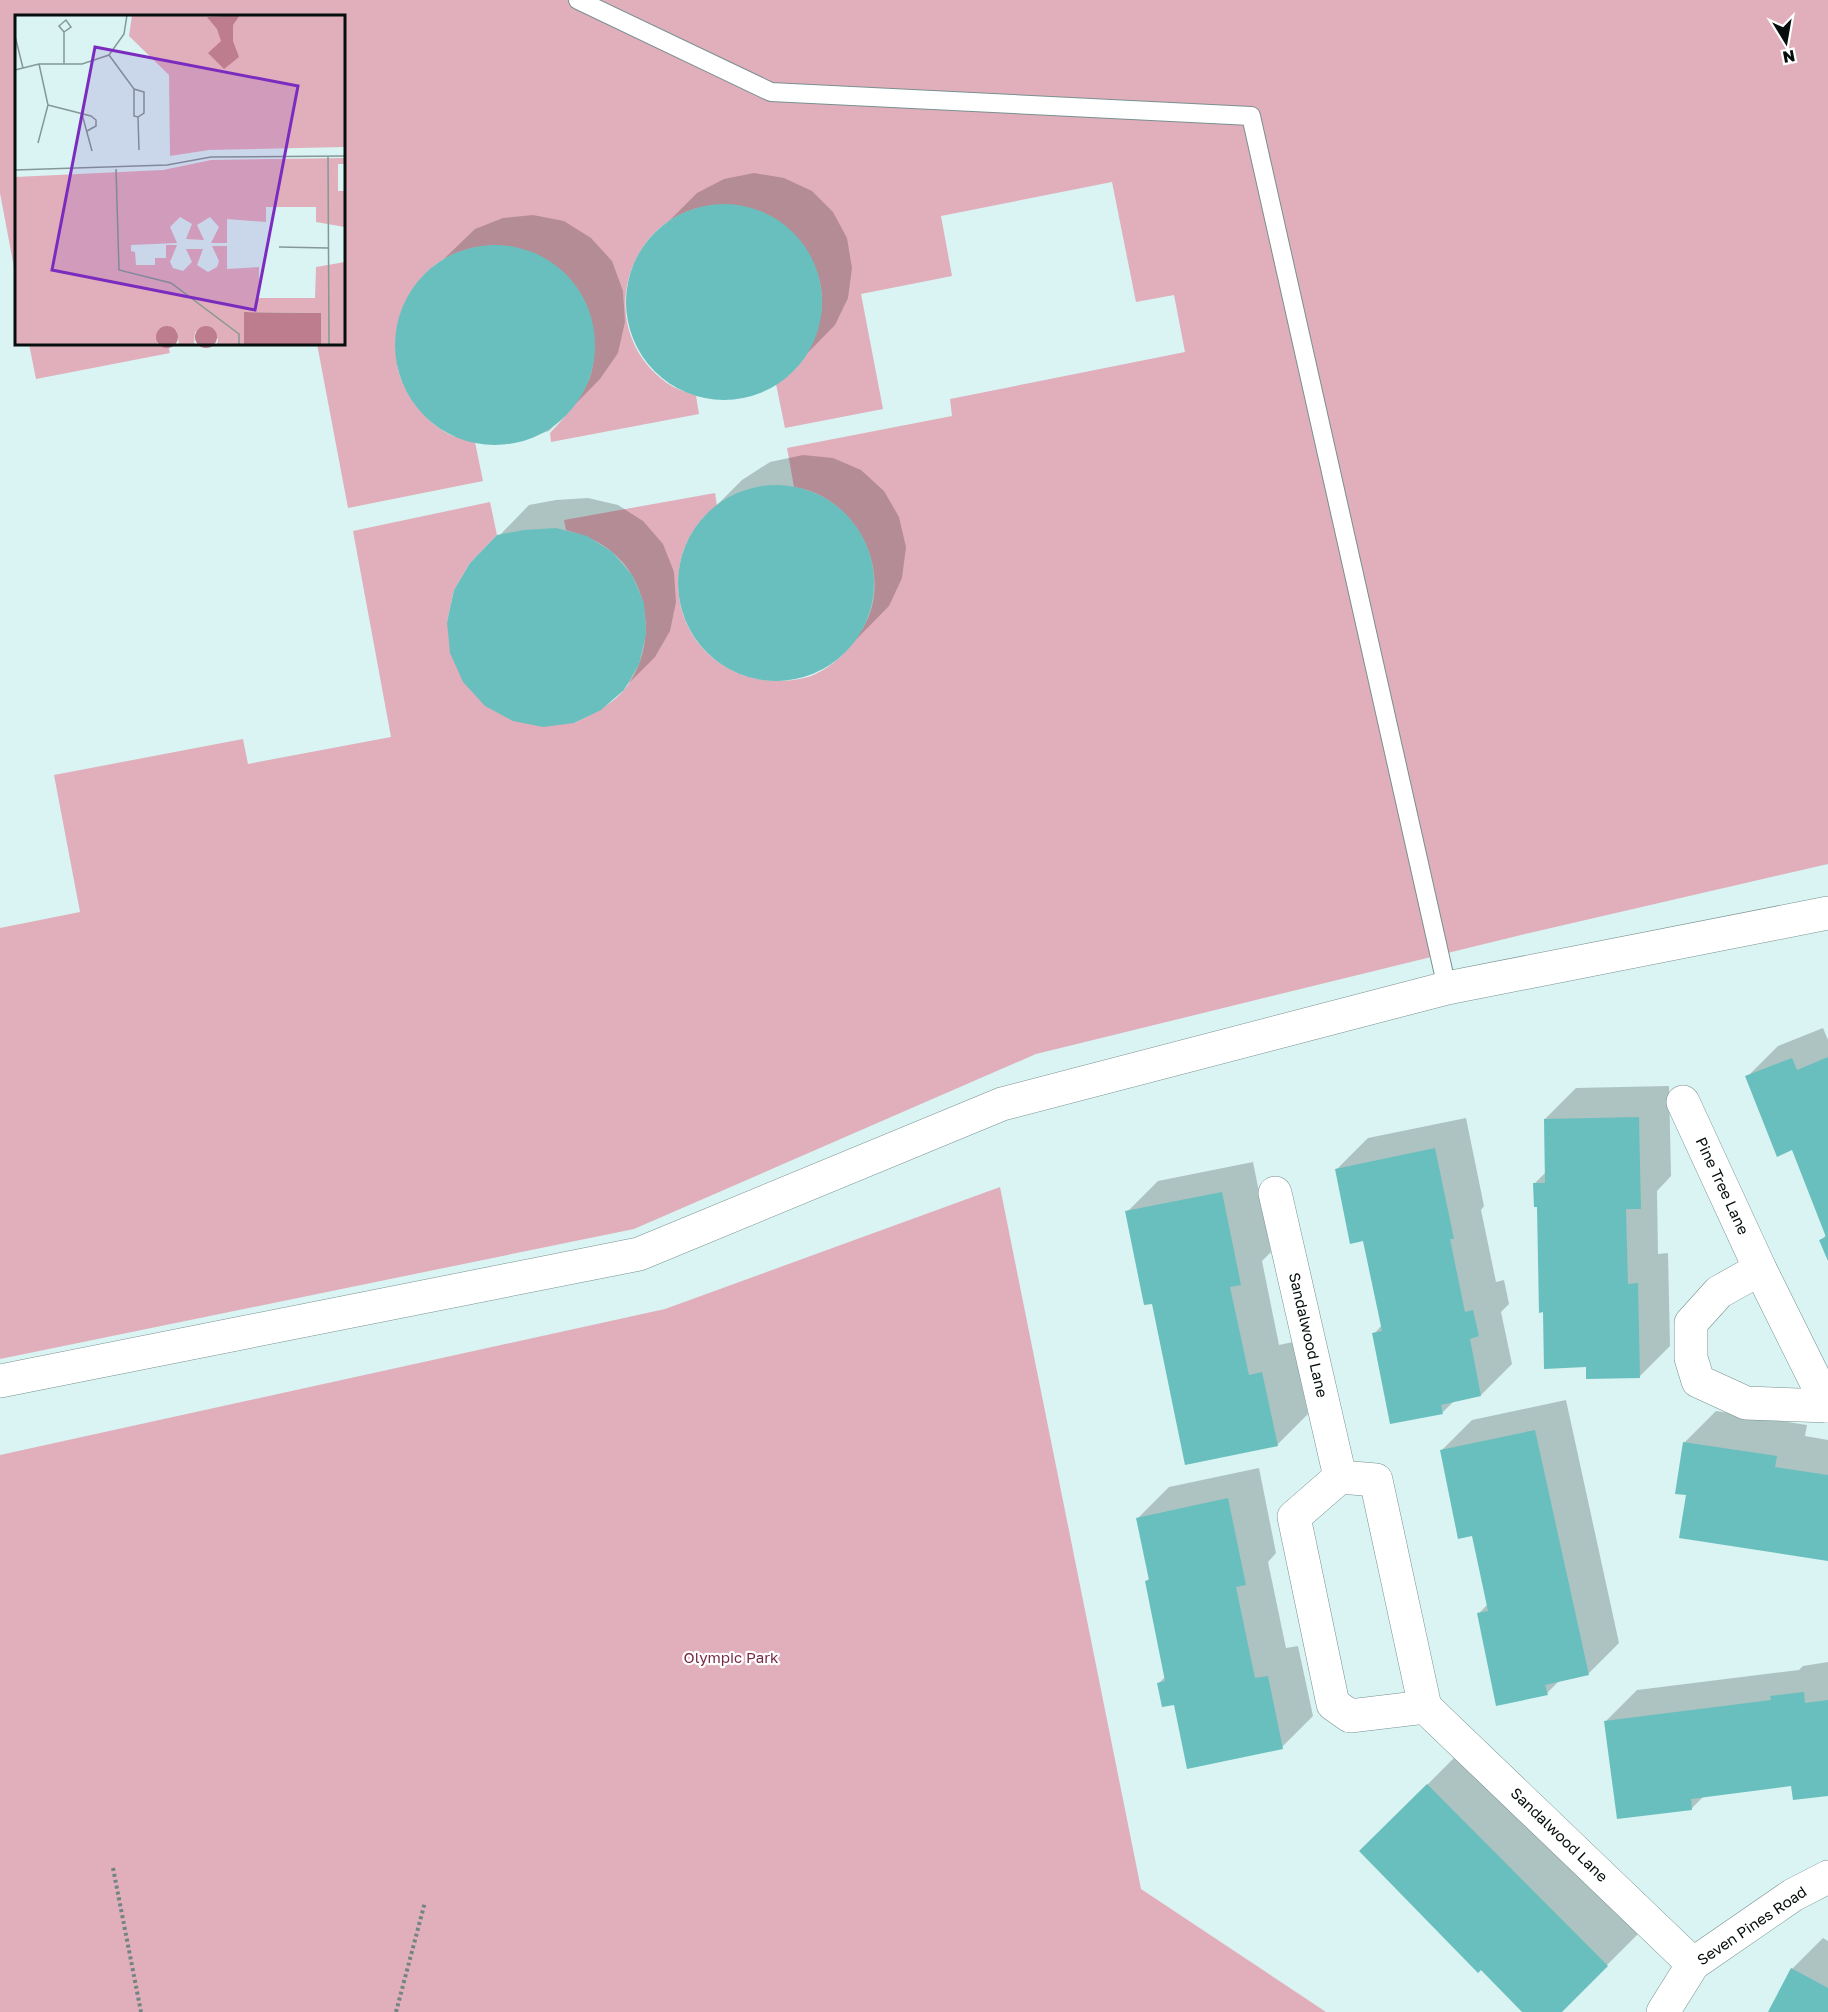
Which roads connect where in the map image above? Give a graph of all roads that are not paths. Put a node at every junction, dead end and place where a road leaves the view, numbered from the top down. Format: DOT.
graph roads {
  1 [pos="578,0"];
  2 [pos="1828,913"];
  3 [pos="1447,988"];
  4 [pos="1683,1102"];
  5 [pos="1275,1193"];
  6 [pos="1760,1269"];
  7 [pos="0,1381"];
  8 [pos="1828,1406"];
  9 [pos="1340,1477"];
  10 [pos="1425,1707"];
  11 [pos="1828,1877"];
  12 [pos="1693,1964"];
  13 [pos="1663,2012"];
  1 -- 3 [label="lane"];
  2 -- 3 [label="street"];
  3 -- 7 [label="street"];
  4 -- 6 [label="street, Pine Tree Lane"];
  5 -- 9 [label="street, Sandalwood Lane"];
  6 -- 8 [label="street, Pine Tree Lane"];
  6 -- 8 [label="street, Pine Tree Lane"];
  9 -- 10 [label="street"];
  9 -- 10 [label="street"];
  10 -- 12 [label="street, Sandalwood Lane"];
  11 -- 12 [label="street, Seven Pines Road"];
  12 -- 13 [label="street, Seven Pines Road"];
}
